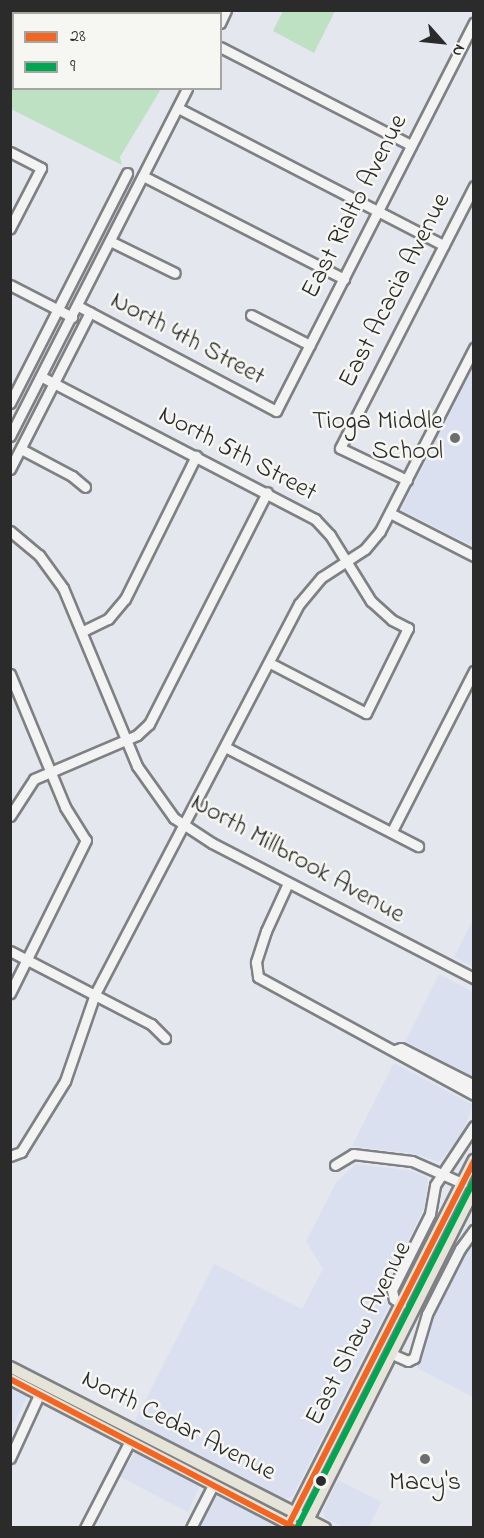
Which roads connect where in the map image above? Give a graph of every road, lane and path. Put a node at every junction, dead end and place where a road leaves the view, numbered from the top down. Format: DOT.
graph roads {
  1 [pos="474,22"];
  2 [pos="222,48"];
  3 [pos="186,90"];
  4 [pos="178,108"];
  5 [pos="411,145"];
  6 [pos="10,152"];
  7 [pos="127,173"];
  8 [pos="143,176"];
  9 [pos="474,186"];
  10 [pos="378,210"];
  11 [pos="10,228"];
  12 [pos="110,241"];
  13 [pos="444,244"];
  14 [pos="175,273"];
  15 [pos="344,279"];
  16 [pos="10,285"];
  17 [pos="78,306"];
  18 [pos="58,309"];
  19 [pos="90,312"];
  20 [pos="251,315"];
  21 [pos="72,317"];
  22 [pos="310,345"];
  23 [pos="474,348"];
  24 [pos="42,377"];
  25 [pos="54,384"];
  26 [pos="10,403"];
  27 [pos="276,411"];
  28 [pos="10,436"];
  29 [pos="21,449"];
  30 [pos="196,456"];
  31 [pos="10,469"];
  32 [pos="407,480"];
  33 [pos="85,487"];
  34 [pos="267,492"];
  35 [pos="390,513"];
  36 [pos="10,531"];
  37 [pos="474,556"];
  38 [pos="347,562"];
  39 [pos="83,632"];
  40 [pos="270,663"];
  41 [pos="474,671"];
  42 [pos="10,674"];
  43 [pos="13,687"];
  44 [pos="126,740"];
  45 [pos="227,748"];
  46 [pos="50,771"];
  47 [pos="10,816"];
  48 [pos="184,826"];
  49 [pos="392,831"];
  50 [pos="418,846"];
  51 [pos="288,883"];
  52 [pos="10,951"];
  53 [pos="25,958"];
  54 [pos="474,978"];
  55 [pos="10,993"];
  56 [pos="95,994"];
  57 [pos="165,1038"];
  58 [pos="395,1050"];
  59 [pos="474,1085"];
  60 [pos="474,1095"];
  61 [pos="474,1126"];
  62 [pos="13,1156"];
  63 [pos="474,1160"];
  64 [pos="335,1165"];
  65 [pos="441,1173"];
  66 [pos="474,1175"];
  67 [pos="462,1183"];
  68 [pos="474,1190"];
  69 [pos="474,1230"];
  70 [pos="419,1301"];
  71 [pos="401,1304"];
  72 [pos="392,1354"];
  73 [pos="10,1367"];
  74 [pos="10,1380"];
  75 [pos="39,1395"];
  76 [pos="136,1431"];
  77 [pos="111,1432"];
  78 [pos="130,1441"];
  79 [pos="164,1445"];
  80 [pos="149,1451"];
  81 [pos="10,1458"];
  82 [pos="207,1467"];
  83 [pos="213,1485"];
  84 [pos="295,1511"];
  85 [pos="306,1523"];
  86 [pos="290,1526"];
  87 [pos="85,1527"];
  88 [pos="191,1527"];
  89 [pos="325,1527"];
  1 -- 5 [label="street, East Rialto Avenue"];
  2 -- 5 [label="street"];
  3 -- 4 [label="street"];
  4 -- 8 [label="street"];
  4 -- 10 [label="street"];
  5 -- 10 [label="street, East Rialto Avenue"];
  6 -- 11 [label="street"];
  7 -- 18 [label="street"];
  8 -- 12 [label="street"];
  8 -- 15 [label="street"];
  9 -- 13 [label="street, East Acacia Avenue"];
  10 -- 13 [label="street"];
  10 -- 15 [label="street, East Rialto Avenue"];
  12 -- 14 [label="street"];
  12 -- 17 [label="street"];
  13 -- 32 [label="street, East Acacia Avenue"];
  15 -- 22 [label="street, East Rialto Avenue"];
  16 -- 18 [label="street"];
  17 -- 19 [label="street, North 4th Street"];
  17 -- 21 [label="street"];
  18 -- 21 [label="street"];
  18 -- 26 [label="street"];
  19 -- 25 [label="street"];
  19 -- 27 [label="street, North 4th Street"];
  20 -- 22 [label="street"];
  21 -- 24 [label="street"];
  22 -- 27 [label="street, East Rialto Avenue"];
  23 -- 32 [label="street"];
  24 -- 25 [label="street, North 5th Street"];
  24 -- 28 [label="street"];
  25 -- 29 [label="street"];
  25 -- 30 [label="street, North 5th Street"];
  29 -- 31 [label="street"];
  29 -- 33 [label="street"];
  30 -- 34 [label="street, North 5th Street"];
  30 -- 39 [label="street"];
  32 -- 35 [label="street"];
  34 -- 38 [label="street, North 5th Street"];
  34 -- 44 [label="street"];
  35 -- 37 [label="street"];
  35 -- 38 [label="street"];
  36 -- 39 [label="street, North Millbrook Avenue"];
  38 -- 40 [label="street"];
  38 -- 40 [label="street, North 5th Street"];
  39 -- 44 [label="street, North Millbrook Avenue"];
  40 -- 45 [label="street"];
  41 -- 49 [label="street"];
  42 -- 43 [label="street"];
  43 -- 46 [label="street"];
  44 -- 46 [label="street"];
  44 -- 48 [label="street, North Millbrook Avenue"];
  45 -- 48 [label="street"];
  45 -- 49 [label="street"];
  46 -- 47 [label="street"];
  46 -- 53 [label="street"];
  48 -- 51 [label="street, North Millbrook Avenue"];
  48 -- 56 [label="street"];
  49 -- 50 [label="street"];
  51 -- 54 [label="street, North Millbrook Avenue"];
  51 -- 58 [label="street"];
  52 -- 53 [label="street"];
  53 -- 55 [label="street"];
  53 -- 56 [label="street"];
  56 -- 57 [label="street"];
  56 -- 62 [label="street"];
  58 -- 59 [label="street"];
  58 -- 60 [label="street"];
  61 -- 65 [label="street"];
  63 -- 67 [label="main road, East Shaw Avenue"];
  64 -- 65 [label="street"];
  65 -- 67 [label="street"];
  65 -- 71 [label="street"];
  66 -- 68 [label="main road"];
  67 -- 70 [label="main road"];
  67 -- 71 [label="main road, East Shaw Avenue"];
  68 -- 70 [label="main road, East Shaw Avenue"];
  69 -- 72 [label="street"];
  70 -- 72 [label="main road, East Shaw Avenue"];
  71 -- 84 [label="main road, East Shaw Avenue"];
  72 -- 85 [label="main road, East Shaw Avenue"];
  73 -- 76 [label="main road, North Cedar Avenue"];
  74 -- 75 [label="main road, North Cedar Avenue"];
  75 -- 77 [label="main road, North Cedar Avenue"];
  75 -- 81 [label="street"];
  76 -- 77 [label="main road"];
  76 -- 79 [label="main road, North Cedar Avenue"];
  77 -- 78 [label="main road, North Cedar Avenue"];
  78 -- 79 [label="main road"];
  78 -- 80 [label="main road, North Cedar Avenue"];
  78 -- 87 [label="street"];
  79 -- 82 [label="main road, North Cedar Avenue"];
  80 -- 82 [label="main road"];
  80 -- 83 [label="main road, North Cedar Avenue"];
  82 -- 84 [label="main road, North Cedar Avenue"];
  83 -- 86 [label="main road, North Cedar Avenue"];
  83 -- 88 [label="street"];
  84 -- 85 [label="main road, North Cedar Avenue"];
  84 -- 86 [label="main road, East Shaw Avenue"];
  85 -- 89 [label="main road, North Cedar Avenue"];
}
